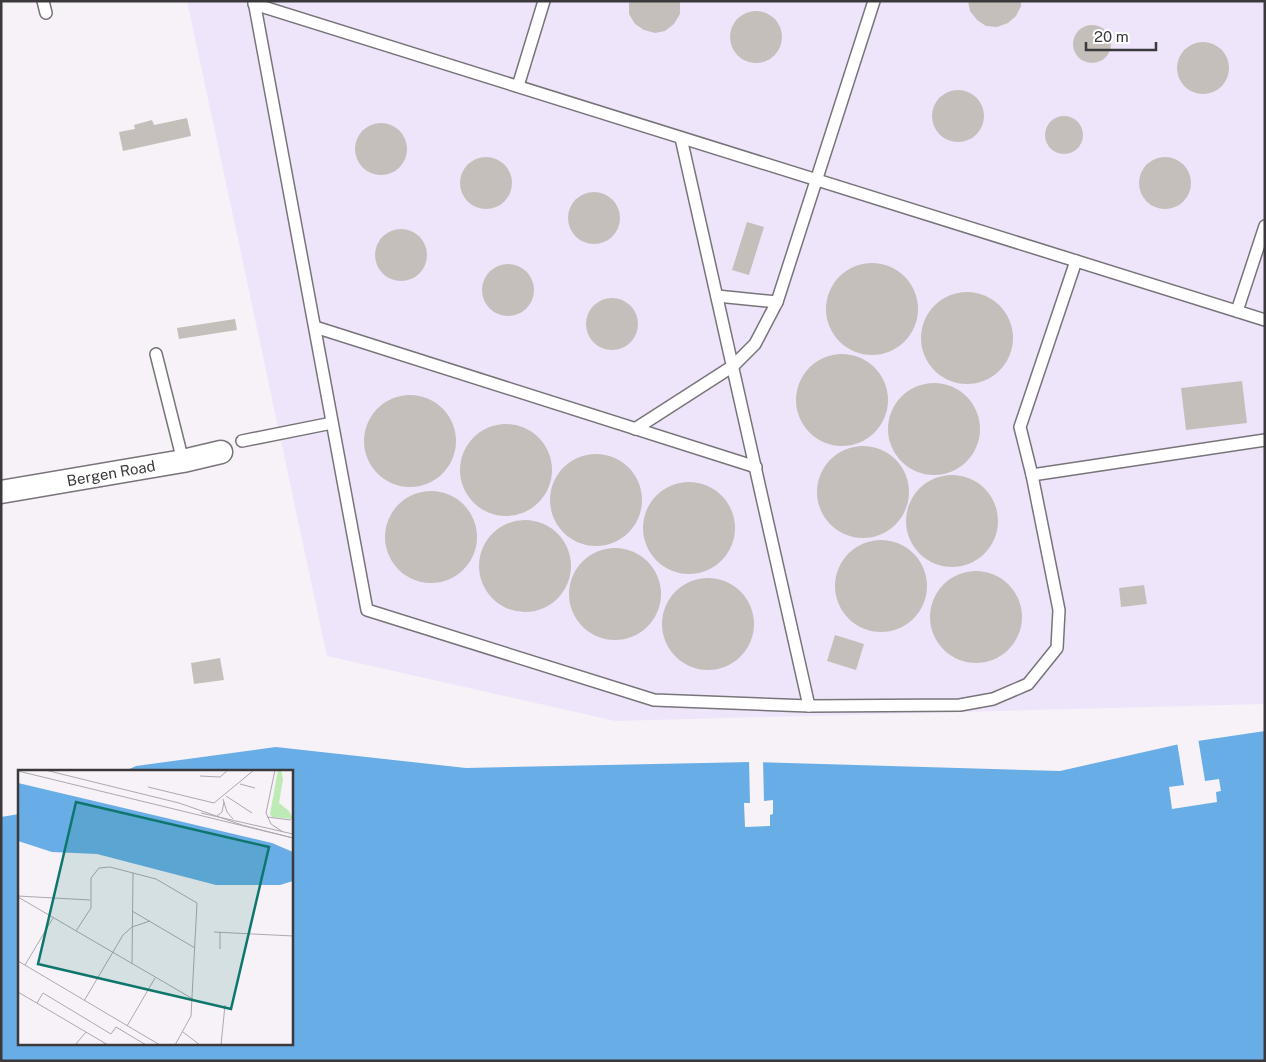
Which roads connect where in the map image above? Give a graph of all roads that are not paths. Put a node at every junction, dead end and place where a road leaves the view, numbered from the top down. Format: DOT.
graph roads {
  1 [pos="42,1"];
  2 [pos="544,1"];
  3 [pos="874,1"];
  4 [pos="254,3"];
  5 [pos="46,13"];
  6 [pos="518,86"];
  7 [pos="681,138"];
  8 [pos="817,180"];
  9 [pos="1265,226"];
  10 [pos="1076,261"];
  11 [pos="717,296"];
  12 [pos="777,302"];
  13 [pos="1237,312"];
  14 [pos="1265,320"];
  15 [pos="315,327"];
  16 [pos="156,354"];
  17 [pos="733,366"];
  18 [pos="332,423"];
  19 [pos="635,429"];
  20 [pos="1265,440"];
  21 [pos="242,441"];
  22 [pos="221,452"];
  23 [pos="183,461"];
  24 [pos="756,467"];
  25 [pos="1032,475"];
  26 [pos="1,492"];
  27 [pos="809,706"];
  1 -- 5 [label="lane"];
  2 -- 6 [label="lane"];
  3 -- 8 [label="lane"];
  4 -- 6 [label="lane"];
  4 -- 15 [label="lane"];
  6 -- 7 [label="lane"];
  7 -- 8 [label="lane"];
  7 -- 11 [label="lane"];
  8 -- 10 [label="lane"];
  8 -- 12 [label="lane"];
  9 -- 13 [label="lane"];
  10 -- 13 [label="lane"];
  10 -- 25 [label="lane"];
  11 -- 12 [label="lane"];
  11 -- 17 [label="lane"];
  12 -- 17 [label="lane"];
  13 -- 14 [label="lane"];
  15 -- 18 [label="lane"];
  15 -- 19 [label="lane"];
  16 -- 23 [label="lane"];
  17 -- 19 [label="lane"];
  17 -- 24 [label="lane"];
  18 -- 21 [label="lane"];
  18 -- 27 [label="lane"];
  19 -- 24 [label="lane"];
  20 -- 25 [label="lane"];
  22 -- 23 [label="street, Bergen Road"];
  23 -- 26 [label="street, Bergen Road"];
  24 -- 27 [label="lane"];
  25 -- 27 [label="lane"];
}
